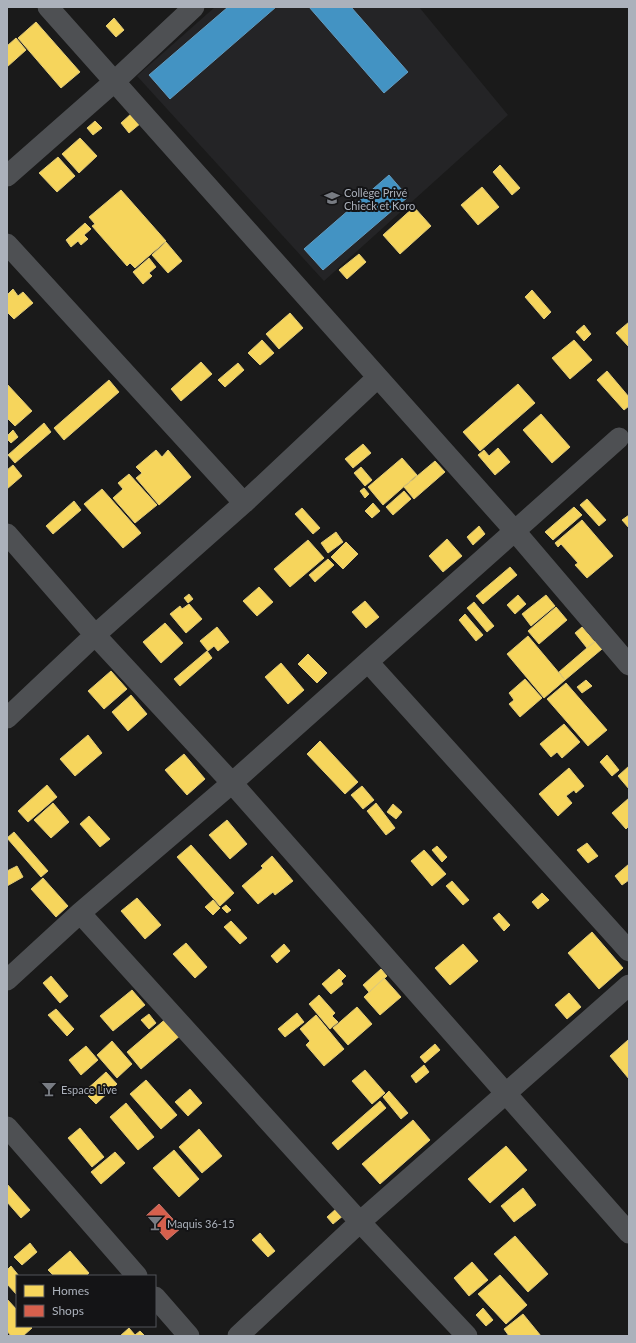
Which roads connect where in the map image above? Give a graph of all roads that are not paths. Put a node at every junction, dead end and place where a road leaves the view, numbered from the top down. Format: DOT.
graph roads {
  1 [pos="48,7"];
  2 [pos="194,7"];
  3 [pos="115,81"];
  4 [pos="7,176"];
  5 [pos="7,244"];
  6 [pos="377,378"];
  7 [pos="619,438"];
  8 [pos="244,503"];
  9 [pos="514,530"];
  10 [pos="7,534"];
  11 [pos="96,635"];
  12 [pos="368,662"];
  13 [pos="629,665"];
  14 [pos="7,718"];
  15 [pos="232,783"];
  16 [pos="80,913"];
  17 [pos="629,951"];
  18 [pos="7,980"];
  19 [pos="629,985"];
  20 [pos="507,1093"];
  21 [pos="7,1128"];
  22 [pos="360,1222"];
  23 [pos="629,1233"];
  24 [pos="136,1275"];
  25 [pos="156,1298"];
  26 [pos="189,1336"];
  27 [pos="238,1336"];
  28 [pos="467,1336"];
  1 -- 3 [label="street"];
  2 -- 3 [label="street"];
  3 -- 4 [label="street"];
  3 -- 6 [label="street"];
  5 -- 8 [label="street"];
  6 -- 8 [label="street"];
  6 -- 9 [label="street"];
  7 -- 9 [label="street"];
  8 -- 11 [label="street"];
  9 -- 12 [label="street"];
  9 -- 13 [label="street"];
  10 -- 11 [label="street"];
  11 -- 14 [label="street"];
  11 -- 15 [label="street"];
  12 -- 15 [label="street"];
  12 -- 17 [label="street"];
  15 -- 16 [label="street"];
  15 -- 20 [label="street"];
  16 -- 18 [label="street"];
  16 -- 22 [label="street"];
  19 -- 20 [label="street"];
  20 -- 22 [label="street"];
  20 -- 23 [label="street"];
  21 -- 24 [label="street"];
  22 -- 27 [label="street"];
  22 -- 28 [label="street"];
  25 -- 26 [label="street"];
}
